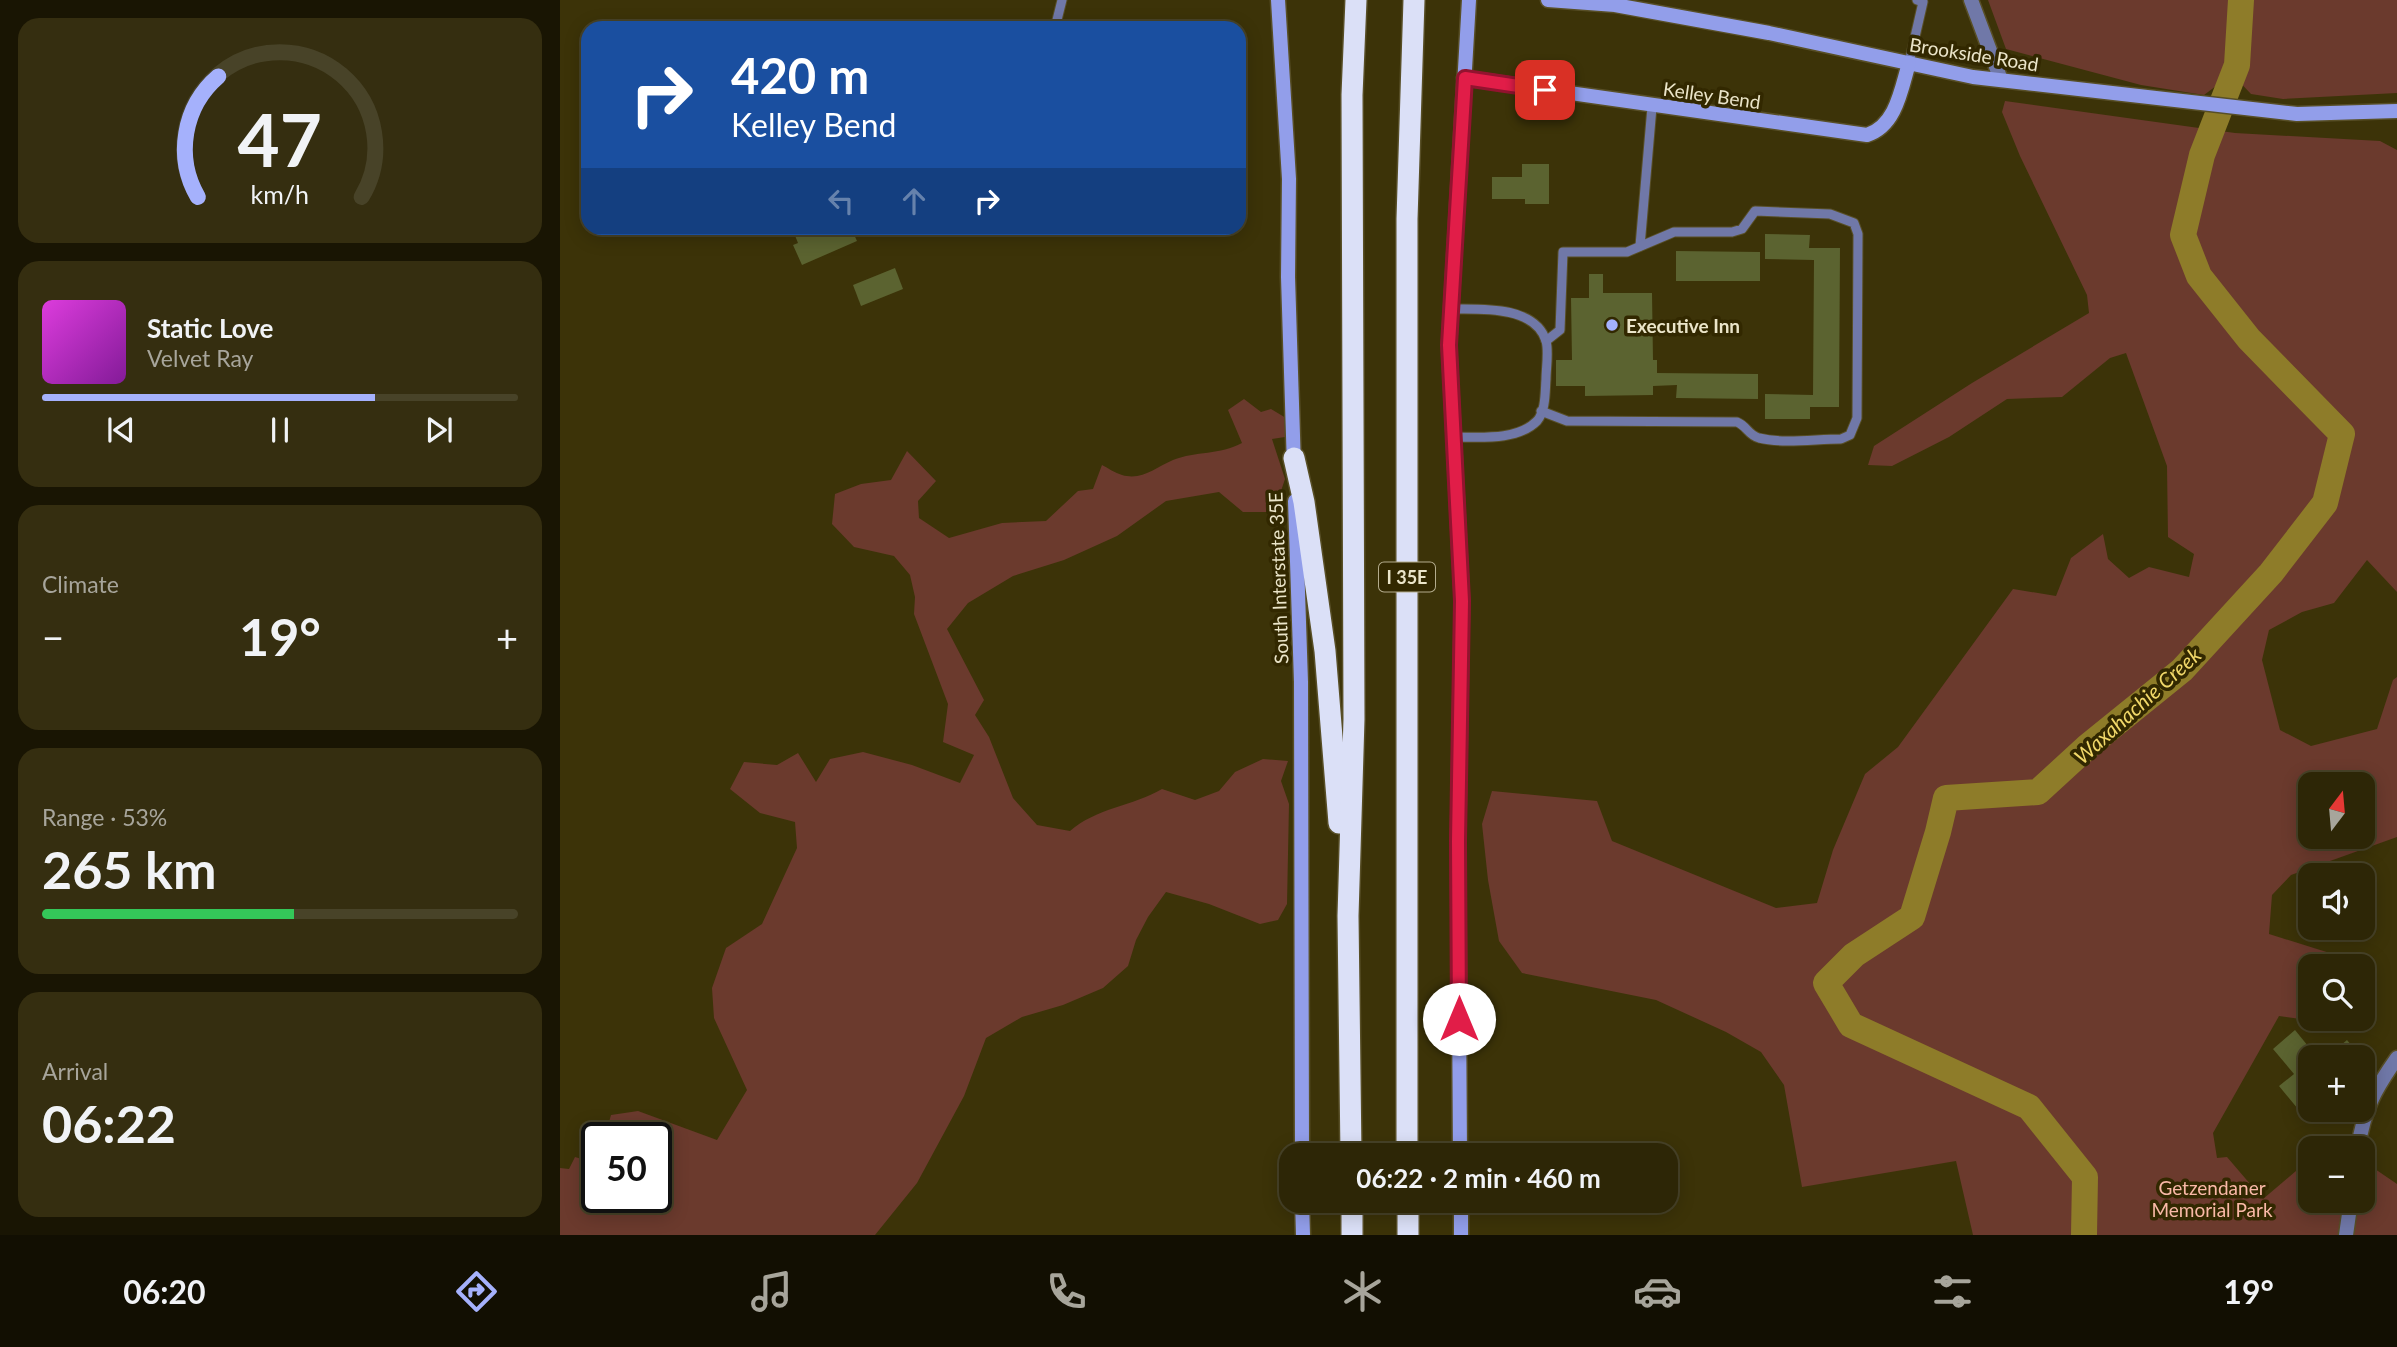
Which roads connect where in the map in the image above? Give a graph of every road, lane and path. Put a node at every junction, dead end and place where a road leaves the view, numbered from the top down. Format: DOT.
graph roads {
  1 [pos="1062,0"];
  2 [pos="1279,0"];
  3 [pos="1356,0"];
  4 [pos="1414,0"];
  5 [pos="1469,0"];
  6 [pos="1548,0"];
  7 [pos="1971,0"];
  8 [pos="1921,1"];
  9 [pos="1057,21"];
  10 [pos="1909,63"];
  11 [pos="1465,78"];
  12 [pos="2001,80"];
  13 [pos="1652,107"];
  14 [pos="2397,111"];
  15 [pos="1640,246"];
  16 [pos="1450,309"];
  17 [pos="1546,341"];
  18 [pos="1541,411"];
  19 [pos="1454,437"];
  20 [pos="1294,457"];
  21 [pos="1348,916"];
  22 [pos="2397,1058"];
  23 [pos="2360,1136"];
  24 [pos="1302,1143"];
  25 [pos="1351,1143"];
  26 [pos="1407,1143"];
  27 [pos="1460,1143"];
  28 [pos="1302,1213"];
  29 [pos="1352,1213"];
  30 [pos="1408,1213"];
  31 [pos="1461,1213"];
  32 [pos="2349,1213"];
  33 [pos="2345,1232"];
  34 [pos="1303,1235"];
  35 [pos="1352,1235"];
  36 [pos="1408,1235"];
  37 [pos="1461,1235"];
  1 -- 9 [label="lane"];
  2 -- 20 [label="main road, South Interstate 35E"];
  3 -- 21 [label="highway, I 35E"];
  4 -- 26 [label="highway, I 35E"];
  5 -- 11 [label="main road"];
  6 -- 10 [label="main road, Brookside Road"];
  7 -- 12 [label="street"];
  8 -- 10 [label="lane"];
  10 -- 12 [label="main road, Brookside Road"];
  10 -- 13 [label="main road, Kelley Bend"];
  11 -- 13 [label="main road, Kelley Bend"];
  11 -- 16 [label="main road"];
  12 -- 14 [label="main road, Brookside Road"];
  13 -- 15 [label="lane"];
  15 -- 17 [label="lane"];
  15 -- 18 [label="lane"];
  16 -- 17 [label="lane"];
  16 -- 19 [label="main road"];
  17 -- 18 [label="lane"];
  18 -- 19 [label="lane"];
  19 -- 27 [label="main road"];
  20 -- 21 [label="highway"];
  20 -- 24 [label="main road, South Interstate 35E"];
  21 -- 25 [label="highway, I 35E"];
  22 -- 23 [label="street"];
  28 -- 34 [label="main road"];
  29 -- 35 [label="highway"];
  30 -- 36 [label="highway"];
  31 -- 37 [label="main road"];
  32 -- 33 [label="street"];
}
